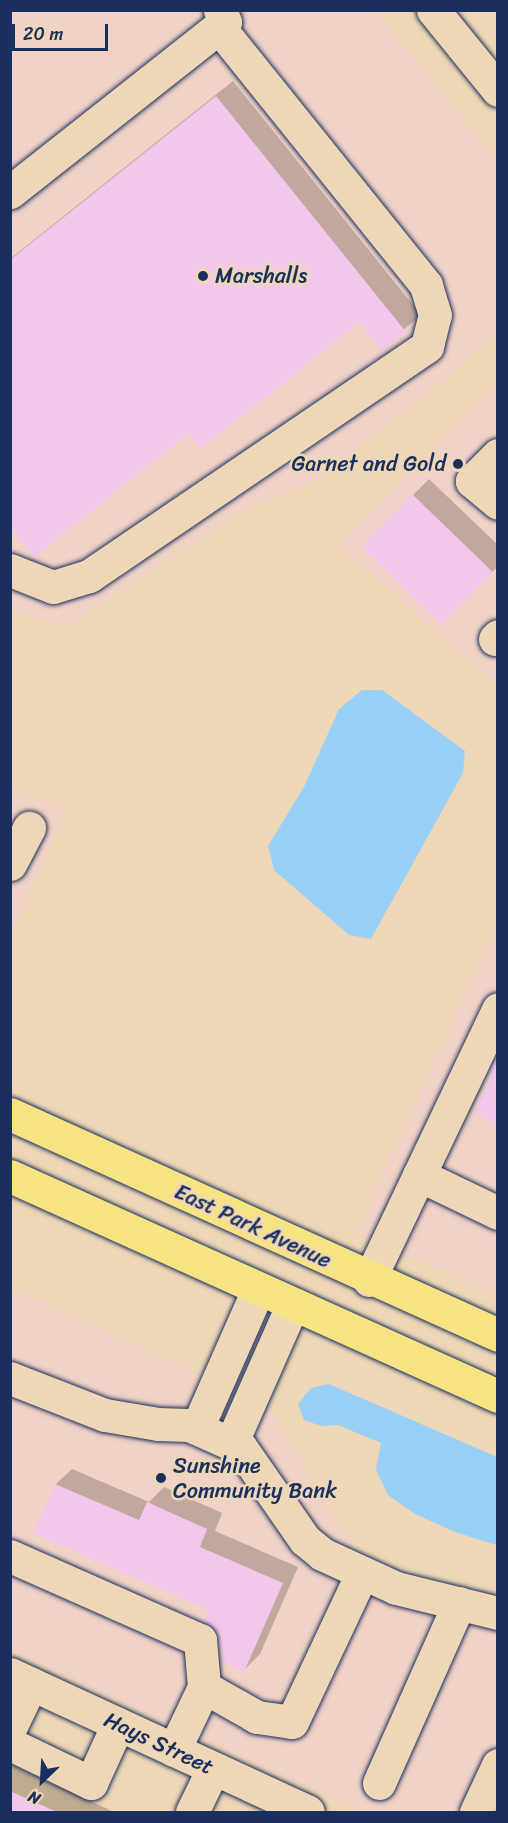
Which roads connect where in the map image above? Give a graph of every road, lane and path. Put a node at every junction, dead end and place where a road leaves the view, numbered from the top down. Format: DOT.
graph roads {
  1 [pos="433,10"];
  2 [pos="219,19"];
  3 [pos="498,90"];
  4 [pos="10,192"];
  5 [pos="498,454"];
  6 [pos="498,503"];
  7 [pos="10,570"];
  8 [pos="29,828"];
  9 [pos="10,864"];
  10 [pos="498,1009"];
  11 [pos="10,1114"];
  12 [pos="419,1175"];
  13 [pos="10,1176"];
  14 [pos="498,1213"];
  15 [pos="369,1280"];
  16 [pos="258,1290"];
  17 [pos="292,1306"];
  18 [pos="498,1335"];
  19 [pos="10,1378"];
  20 [pos="498,1396"];
  21 [pos="197,1428"];
  22 [pos="231,1443"];
  23 [pos="10,1556"];
  24 [pos="362,1573"];
  25 [pos="459,1603"];
  26 [pos="498,1613"];
  27 [pos="21,1679"];
  28 [pos="204,1687"];
  29 [pos="118,1724"];
  30 [pos="10,1728"];
  31 [pos="10,1744"];
  32 [pos="174,1750"];
  33 [pos="498,1765"];
  34 [pos="213,1769"];
  35 [pos="379,1783"];
  36 [pos="481,1811"];
  37 [pos="192,1812"];
  38 [pos="308,1812"];
  1 -- 3 [label="street"];
  2 -- 4 [label="street"];
  2 -- 7 [label="street"];
  5 -- 6 [label="street"];
  8 -- 9 [label="street"];
  10 -- 12 [label="street"];
  11 -- 15 [label="main road, East Park Avenue"];
  12 -- 14 [label="street"];
  12 -- 15 [label="street"];
  13 -- 16 [label="main road"];
  15 -- 18 [label="main road, East Park Avenue"];
  16 -- 17 [label="main road"];
  16 -- 21 [label="street"];
  17 -- 20 [label="main road"];
  17 -- 22 [label="street"];
  19 -- 21 [label="street"];
  21 -- 22 [label="street"];
  22 -- 24 [label="street"];
  23 -- 28 [label="street"];
  24 -- 25 [label="street"];
  24 -- 28 [label="street"];
  25 -- 26 [label="street"];
  25 -- 35 [label="street"];
  27 -- 29 [label="street, Hays Street"];
  27 -- 30 [label="street"];
  28 -- 32 [label="street"];
  29 -- 31 [label="street"];
  29 -- 32 [label="street, Hays Street"];
  32 -- 34 [label="street, Hays Street"];
  33 -- 36 [label="street"];
  34 -- 37 [label="street"];
  34 -- 38 [label="street, Hays Street"];
}
